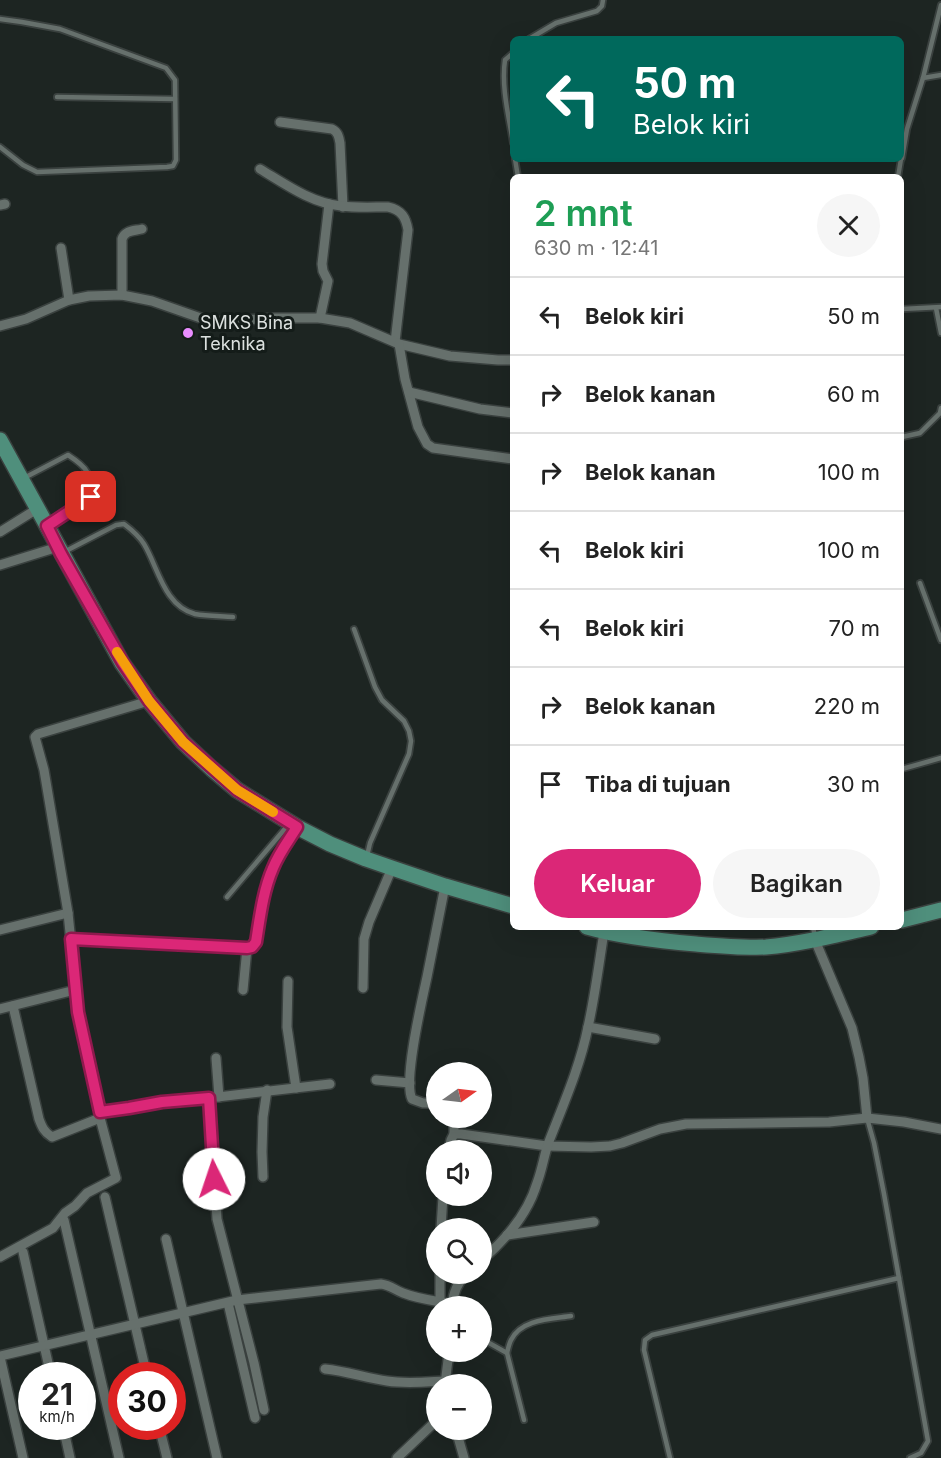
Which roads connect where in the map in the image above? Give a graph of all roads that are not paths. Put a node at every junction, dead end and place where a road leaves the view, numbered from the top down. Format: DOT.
graph roads {
  1 [pos="603,0"];
  2 [pos="941,5"];
  3 [pos="0,19"];
  4 [pos="534,36"];
  5 [pos="510,56"];
  6 [pos="941,75"];
  7 [pos="923,78"];
  8 [pos="57,97"];
  9 [pos="175,99"];
  10 [pos="280,122"];
  11 [pos="510,122"];
  12 [pos="904,129"];
  13 [pos="0,147"];
  14 [pos="260,169"];
  15 [pos="329,204"];
  16 [pos="343,207"];
  17 [pos="142,229"];
  18 [pos="61,248"];
  19 [pos="122,295"];
  20 [pos="69,300"];
  21 [pos="938,307"];
  22 [pos="904,309"];
  23 [pos="320,318"];
  24 [pos="0,326"];
  25 [pos="941,333"];
  26 [pos="397,343"];
  27 [pos="510,360"];
  28 [pos="408,392"];
  29 [pos="941,408"];
  30 [pos="510,413"];
  31 [pos="904,437"];
  32 [pos="0,440"];
  33 [pos="510,459"];
  34 [pos="22,480"];
  35 [pos="37,509"];
  36 [pos="47,526"];
  37 [pos="0,532"];
  38 [pos="59,550"];
  39 [pos="0,565"];
  40 [pos="920,583"];
  41 [pos="233,617"];
  42 [pos="354,629"];
  43 [pos="941,640"];
  44 [pos="149,701"];
  45 [pos="941,758"];
  46 [pos="904,768"];
  47 [pos="294,825"];
  48 [pos="366,860"];
  49 [pos="392,868"];
  50 [pos="445,886"];
  51 [pos="227,897"];
  52 [pos="510,905"];
  53 [pos="941,910"];
  54 [pos="68,913"];
  55 [pos="904,919"];
  56 [pos="0,930"];
  57 [pos="597,930"];
  58 [pos="842,930"];
  59 [pos="604,932"];
  60 [pos="814,933"];
  61 [pos="71,939"];
  62 [pos="247,948"];
  63 [pos="288,981"];
  64 [pos="363,988"];
  65 [pos="75,990"];
  66 [pos="243,990"];
  67 [pos="14,1006"];
  68 [pos="0,1009"];
  69 [pos="588,1027"];
  70 [pos="655,1040"];
  71 [pos="216,1058"];
  72 [pos="376,1080"];
  73 [pos="410,1083"];
  74 [pos="330,1084"];
  75 [pos="296,1088"];
  76 [pos="267,1090"];
  77 [pos="219,1097"];
  78 [pos="209,1098"];
  79 [pos="426,1103"];
  80 [pos="100,1115"];
  81 [pos="867,1118"];
  82 [pos="454,1128"];
  83 [pos="941,1130"];
  84 [pos="454,1134"];
  85 [pos="451,1140"];
  86 [pos="548,1146"];
  87 [pos="263,1177"];
  88 [pos="105,1197"];
  89 [pos="64,1221"];
  90 [pos="594,1222"];
  91 [pos="507,1235"];
  92 [pos="166,1239"];
  93 [pos="23,1252"];
  94 [pos="492,1252"];
  95 [pos="0,1257"];
  96 [pos="899,1278"];
  97 [pos="426,1299"];
  98 [pos="232,1301"];
  99 [pos="183,1313"];
  100 [pos="571,1317"];
  101 [pos="135,1324"];
  102 [pos="90,1335"];
  103 [pos="492,1345"];
  104 [pos="44,1346"];
  105 [pos="507,1353"];
  106 [pos="0,1357"];
  107 [pos="48,1362"];
  108 [pos="144,1362"];
  109 [pos="326,1369"];
  110 [pos="426,1383"];
  111 [pos="264,1410"];
  112 [pos="255,1418"];
  113 [pos="524,1420"];
  114 [pos="426,1430"];
  115 [pos="66,1440"];
  116 [pos="162,1440"];
  117 [pos="459,1440"];
  118 [pos="23,1458"];
  119 [pos="70,1458"];
  120 [pos="119,1458"];
  121 [pos="167,1458"];
  122 [pos="217,1458"];
  123 [pos="397,1458"];
  124 [pos="464,1458"];
  125 [pos="670,1458"];
  126 [pos="910,1458"];
  1 -- 4 [label="lane"];
  2 -- 7 [label="lane"];
  3 -- 9 [label="lane"];
  5 -- 11 [label="lane"];
  6 -- 7 [label="lane"];
  7 -- 12 [label="lane"];
  8 -- 9 [label="lane"];
  9 -- 13 [label="lane"];
  10 -- 16 [label="street"];
  14 -- 15 [label="street"];
  15 -- 16 [label="street"];
  15 -- 23 [label="street"];
  16 -- 26 [label="street"];
  17 -- 19 [label="street"];
  18 -- 20 [label="street"];
  19 -- 20 [label="street"];
  19 -- 23 [label="street"];
  20 -- 24 [label="street"];
  21 -- 22 [label="lane"];
  21 -- 25 [label="lane"];
  23 -- 26 [label="street"];
  26 -- 27 [label="street"];
  26 -- 28 [label="street"];
  28 -- 30 [label="street"];
  28 -- 33 [label="street"];
  29 -- 31 [label="lane"];
  32 -- 34 [label="main road"];
  34 -- 35 [label="main road"];
  34 -- 36 [label="lane"];
  35 -- 36 [label="main road"];
  35 -- 37 [label="street"];
  36 -- 38 [label="main road"];
  38 -- 39 [label="street"];
  38 -- 41 [label="lane"];
  38 -- 44 [label="main road"];
  40 -- 43 [label="lane"];
  42 -- 48 [label="lane"];
  44 -- 47 [label="main road"];
  44 -- 54 [label="street"];
  45 -- 46 [label="lane"];
  47 -- 48 [label="main road"];
  47 -- 51 [label="lane"];
  47 -- 62 [label="street"];
  48 -- 49 [label="main road"];
  49 -- 50 [label="main road"];
  49 -- 64 [label="street"];
  50 -- 52 [label="main road"];
  50 -- 73 [label="street"];
  53 -- 55 [label="main road"];
  54 -- 56 [label="street"];
  54 -- 61 [label="street"];
  57 -- 59 [label="main road"];
  58 -- 60 [label="main road"];
  59 -- 60 [label="main road"];
  59 -- 69 [label="street"];
  60 -- 81 [label="street"];
  61 -- 62 [label="street"];
  61 -- 65 [label="street"];
  62 -- 66 [label="street"];
  63 -- 75 [label="street"];
  65 -- 67 [label="street"];
  65 -- 80 [label="street"];
  67 -- 68 [label="street"];
  67 -- 80 [label="street"];
  69 -- 70 [label="street"];
  69 -- 86 [label="street"];
  71 -- 77 [label="street"];
  72 -- 73 [label="street"];
  73 -- 79 [label="street"];
  74 -- 75 [label="street"];
  75 -- 76 [label="street"];
  76 -- 77 [label="street"];
  76 -- 87 [label="street"];
  77 -- 78 [label="street"];
  78 -- 80 [label="street"];
  78 -- 98 [label="street"];
  80 -- 95 [label="street"];
  81 -- 83 [label="street"];
  81 -- 86 [label="street"];
  81 -- 96 [label="lane"];
  82 -- 84 [label="street"];
  84 -- 85 [label="street"];
  84 -- 86 [label="street"];
  86 -- 91 [label="street"];
  88 -- 101 [label="street"];
  89 -- 102 [label="street"];
  90 -- 91 [label="street"];
  91 -- 94 [label="street"];
  92 -- 99 [label="street"];
  93 -- 104 [label="street"];
  96 -- 125 [label="lane"];
  96 -- 126 [label="lane"];
  97 -- 98 [label="street"];
  98 -- 99 [label="street"];
  98 -- 111 [label="street"];
  98 -- 112 [label="street"];
  99 -- 101 [label="street"];
  99 -- 122 [label="street"];
  100 -- 105 [label="lane"];
  101 -- 102 [label="street"];
  101 -- 108 [label="street"];
  102 -- 104 [label="street"];
  102 -- 120 [label="street"];
  103 -- 105 [label="lane"];
  104 -- 106 [label="street"];
  104 -- 107 [label="street"];
  105 -- 113 [label="lane"];
  106 -- 118 [label="street"];
  109 -- 110 [label="street"];
  114 -- 123 [label="street"];
  115 -- 119 [label="street"];
  116 -- 121 [label="street"];
  117 -- 124 [label="street"];
}
